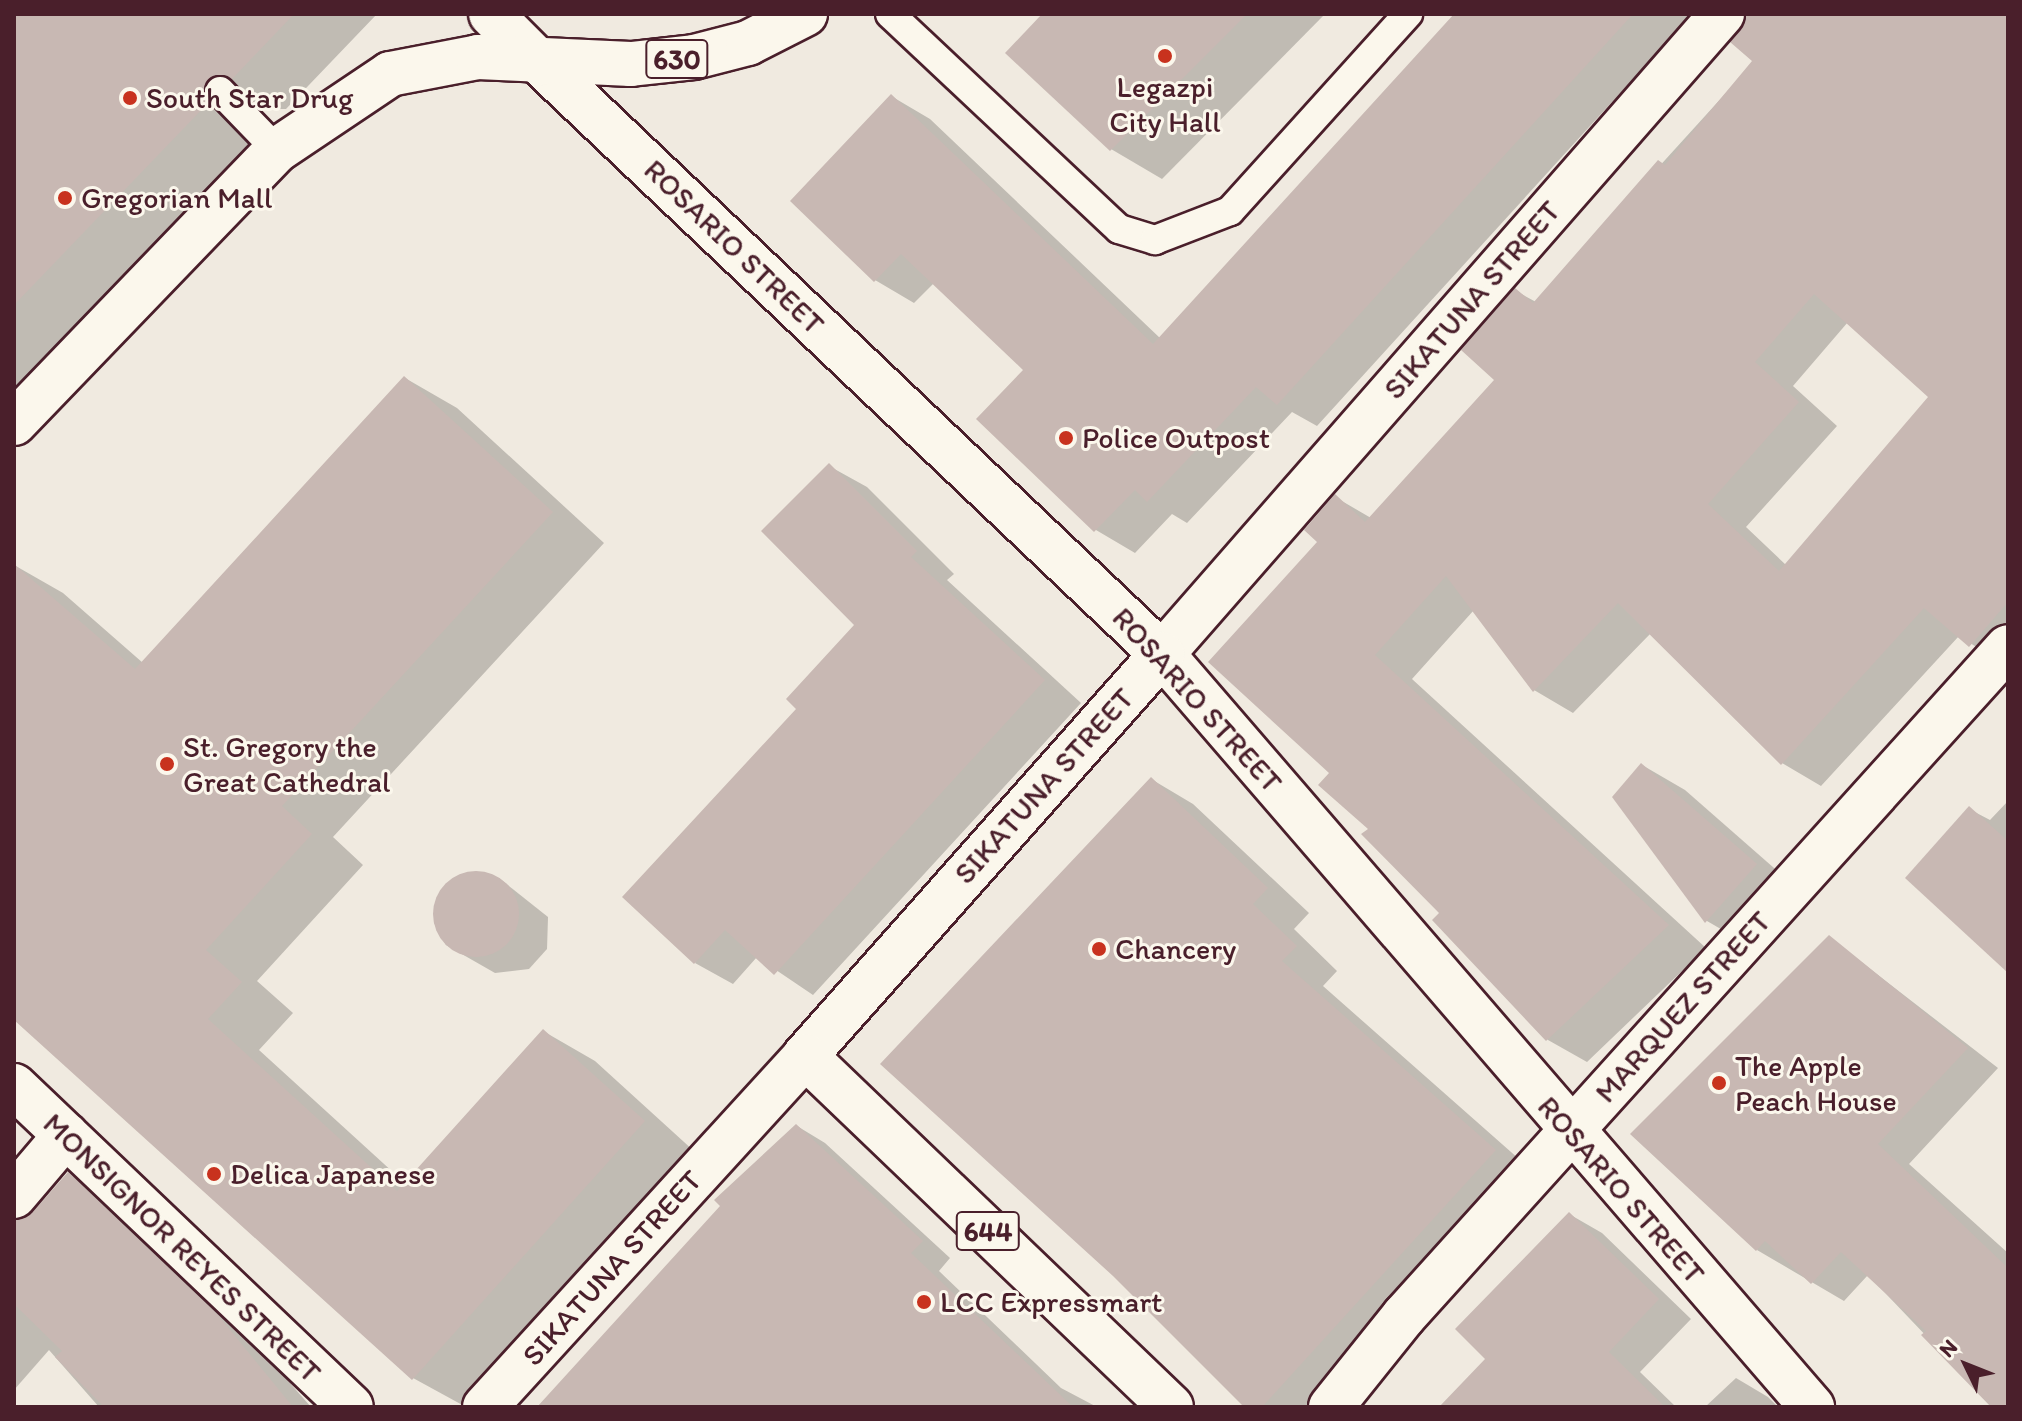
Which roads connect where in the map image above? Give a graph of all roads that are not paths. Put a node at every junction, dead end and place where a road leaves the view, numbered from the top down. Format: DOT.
graph roads {
  1 [pos="491,14"];
  2 [pos="805,14"];
  3 [pos="890,14"];
  4 [pos="1408,14"];
  5 [pos="1722,14"];
  6 [pos="540,63"];
  7 [pos="220,91"];
  8 [pos="277,150"];
  9 [pos="14,423"];
  10 [pos="2008,647"];
  11 [pos="1162,654"];
  12 [pos="805,1056"];
  13 [pos="14,1086"];
  14 [pos="1570,1133"];
  15 [pos="66,1135"];
  16 [pos="14,1196"];
  17 [pos="351,1407"];
  18 [pos="485,1407"];
  19 [pos="1171,1407"];
  20 [pos="1331,1407"];
  21 [pos="1812,1407"];
  1 -- 6 [label="street, ROSARIO STREET"];
  2 -- 6 [label="street, 630"];
  3 -- 4 [label="lane"];
  5 -- 11 [label="street, SIKATUNA STREET"];
  6 -- 8 [label="street, 630"];
  6 -- 11 [label="street, ROSARIO STREET"];
  7 -- 8 [label="lane"];
  8 -- 9 [label="street, 630"];
  10 -- 14 [label="street, MARQUEZ STREET"];
  11 -- 12 [label="street, SIKATUNA STREET"];
  11 -- 14 [label="street, ROSARIO STREET"];
  12 -- 18 [label="street, SIKATUNA STREET"];
  12 -- 19 [label="street, 644"];
  13 -- 15 [label="street, MONSIGNOR REYES STREET"];
  14 -- 20 [label="street, MARQUEZ STREET"];
  14 -- 21 [label="street, ROSARIO STREET"];
  15 -- 16 [label="street"];
  15 -- 17 [label="street, MONSIGNOR REYES STREET"];
}
